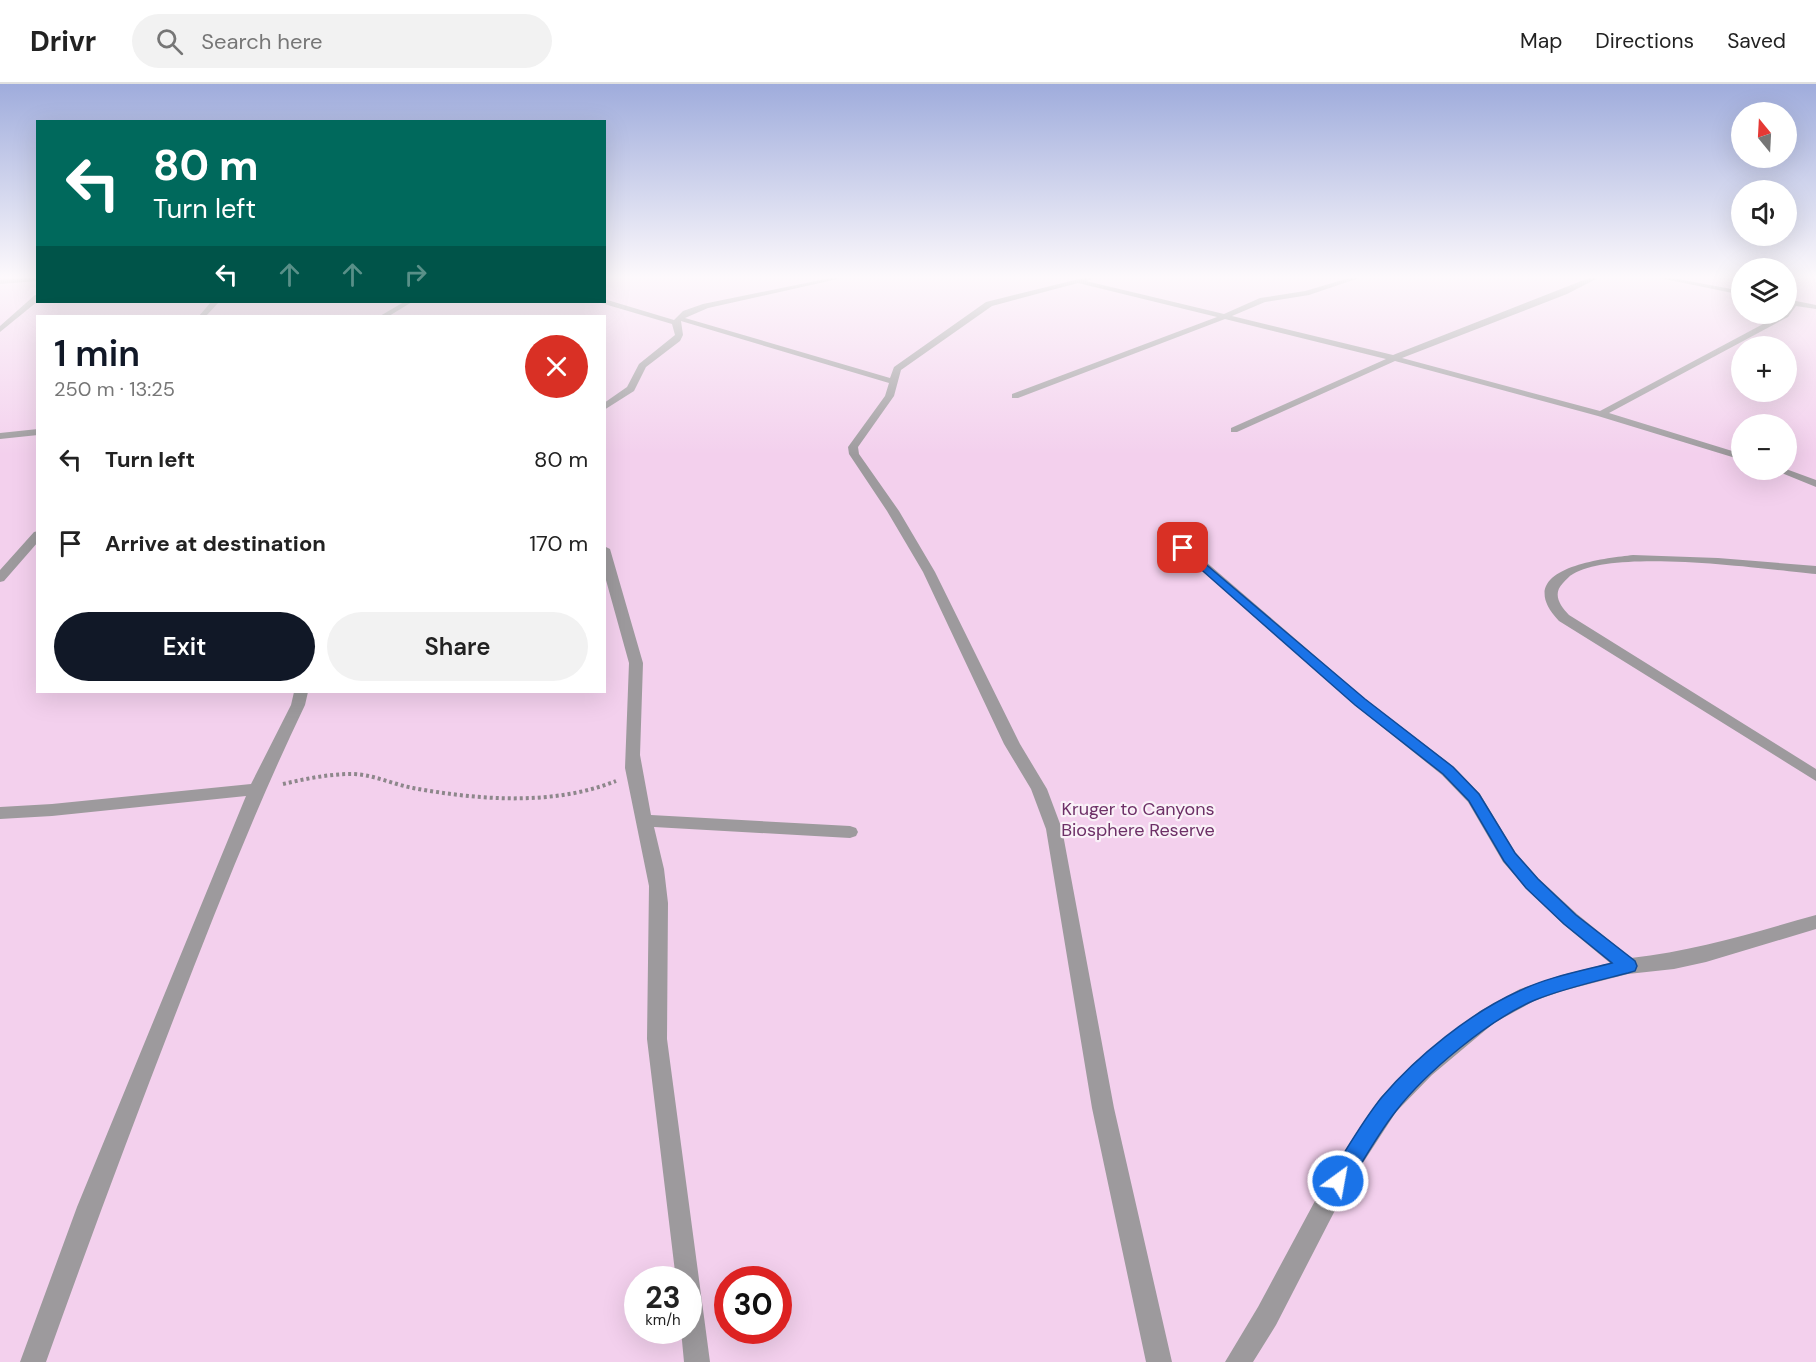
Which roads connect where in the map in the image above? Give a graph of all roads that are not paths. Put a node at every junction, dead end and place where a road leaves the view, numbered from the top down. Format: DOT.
graph roads {
  1 [pos="679,336"];
  2 [pos="729,336"];
  3 [pos="945,336"];
  4 [pos="1175,336"];
  5 [pos="1305,336"];
  6 [pos="1452,336"];
  7 [pos="1747,336"];
  8 [pos="1394,358"];
  9 [pos="892,381"];
  10 [pos="1015,396"];
  11 [pos="606,406"];
  12 [pos="1601,414"];
  13 [pos="1234,430"];
  14 [pos="36,432"];
  15 [pos="0,436"];
  16 [pos="1731,454"];
  17 [pos="1797,477"];
  18 [pos="1816,484"];
  19 [pos="1165,532"];
  20 [pos="36,536"];
  21 [pos="606,556"];
  22 [pos="1815,571"];
  23 [pos="0,578"];
  24 [pos="301,693"];
  25 [pos="1816,776"];
  26 [pos="257,789"];
  27 [pos="0,813"];
  28 [pos="643,821"];
  29 [pos="850,832"];
  30 [pos="1816,922"];
  31 [pos="1628,966"];
  32 [pos="33,1362"];
  33 [pos="697,1362"];
  34 [pos="1159,1362"];
  35 [pos="1238,1362"];
  1 -- 11 [label="street"];
  2 -- 9 [label="street"];
  3 -- 9 [label="street"];
  4 -- 10 [label="street"];
  5 -- 8 [label="street"];
  6 -- 8 [label="street"];
  7 -- 12 [label="street"];
  8 -- 12 [label="street"];
  8 -- 13 [label="street"];
  9 -- 34 [label="street"];
  12 -- 16 [label="street"];
  14 -- 15 [label="street"];
  17 -- 18 [label="street"];
  19 -- 31 [label="street"];
  20 -- 23 [label="street"];
  21 -- 28 [label="street"];
  22 -- 25 [label="street"];
  24 -- 26 [label="street"];
  26 -- 27 [label="street"];
  26 -- 32 [label="street"];
  28 -- 29 [label="street"];
  28 -- 33 [label="street"];
  30 -- 31 [label="street"];
  31 -- 35 [label="street"];
}
